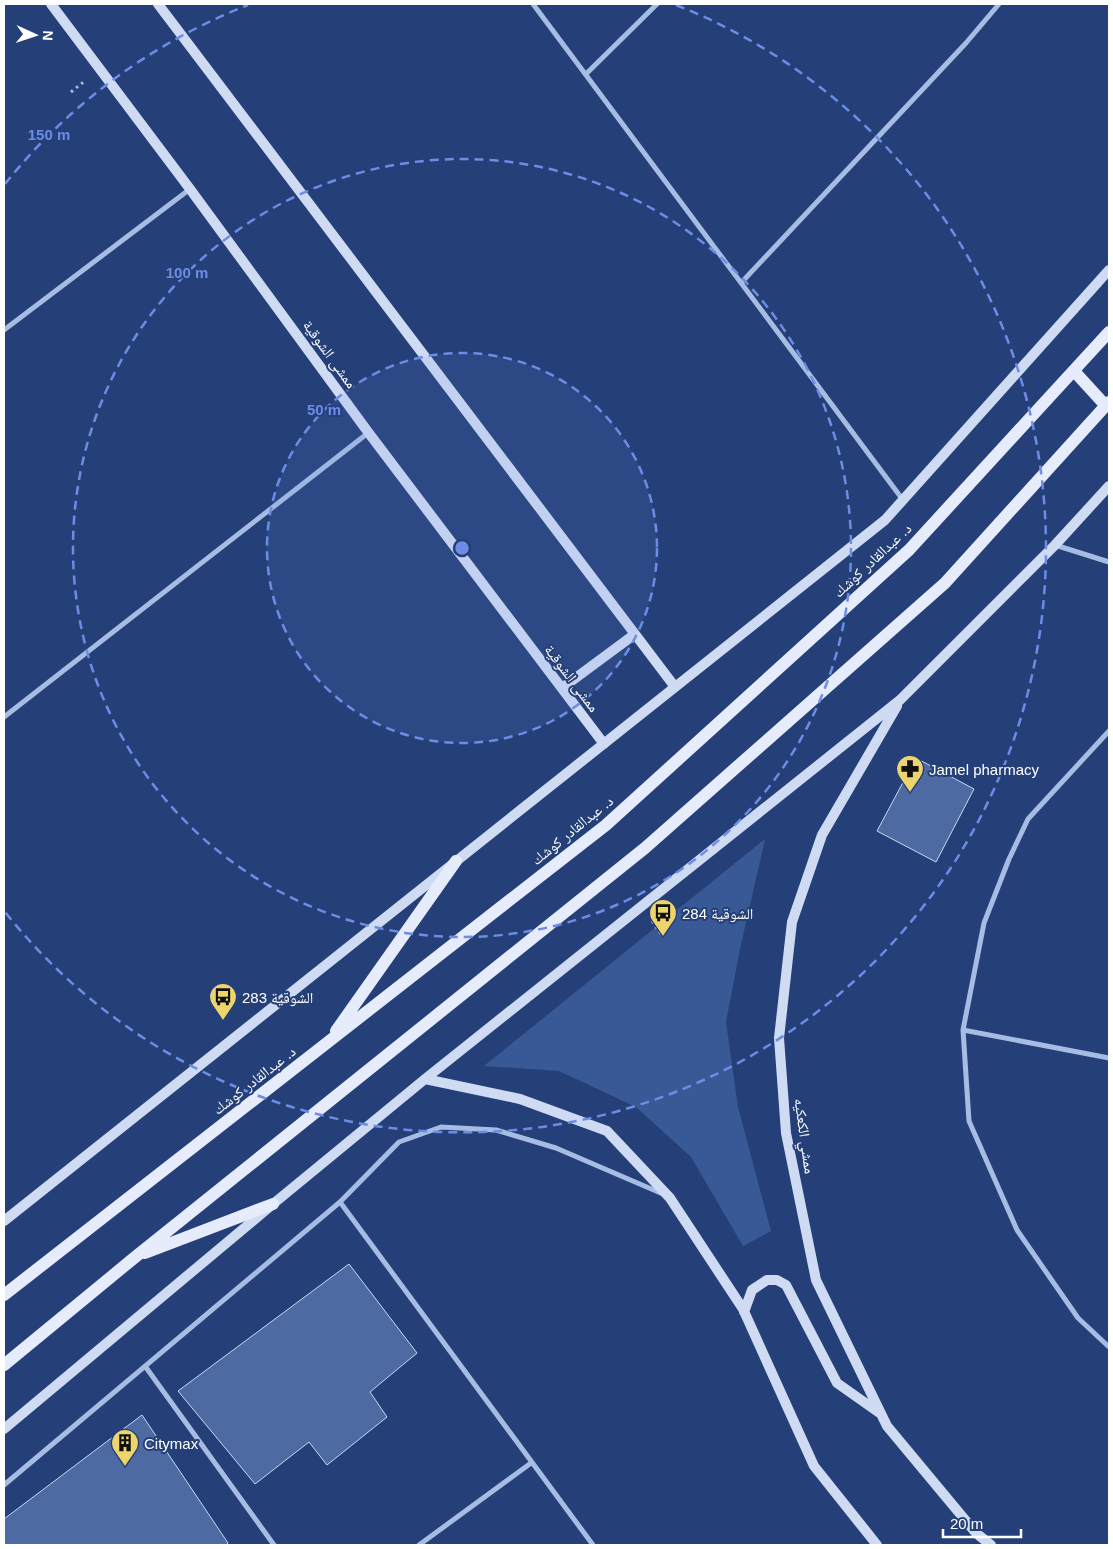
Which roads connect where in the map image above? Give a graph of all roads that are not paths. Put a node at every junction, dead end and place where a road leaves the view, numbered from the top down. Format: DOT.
graph roads {
  1 [pos="52,4"];
  2 [pos="158,4"];
  3 [pos="533,4"];
  4 [pos="657,4"];
  5 [pos="999,4"];
  6 [pos="586,74"];
  7 [pos="190,188"];
  8 [pos="1109,270"];
  9 [pos="741,283"];
  10 [pos="4,330"];
  11 [pos="1109,332"];
  12 [pos="1074,371"];
  13 [pos="1107,404"];
  14 [pos="368,432"];
  15 [pos="1109,486"];
  16 [pos="903,501"];
  17 [pos="1055,545"];
  18 [pos="1109,562"];
  19 [pos="635,634"];
  20 [pos="675,687"];
  21 [pos="562,688"];
  22 [pos="900,700"];
  23 [pos="4,717"];
  24 [pos="1109,732"];
  25 [pos="604,744"];
  26 [pos="456,862"];
  27 [pos="963,1030"];
  28 [pos="329,1042"];
  29 [pos="1109,1058"];
  30 [pos="425,1079"];
  31 [pos="670,1198"];
  32 [pos="340,1202"];
  33 [pos="274,1204"];
  34 [pos="4,1221"];
  35 [pos="134,1258"];
  36 [pos="4,1296"];
  37 [pos="744,1312"];
  38 [pos="1109,1347"];
  39 [pos="4,1365"];
  40 [pos="144,1366"];
  41 [pos="882,1415"];
  42 [pos="4,1429"];
  43 [pos="531,1463"];
  44 [pos="4,1485"];
  45 [pos="274,1545"];
  46 [pos="419,1545"];
  47 [pos="593,1545"];
  48 [pos="878,1545"];
  49 [pos="991,1545"];
  1 -- 7 [label="street, ممشى الشوقية"];
  2 -- 19 [label="street"];
  3 -- 6 [label="street"];
  4 -- 6 [label="street"];
  5 -- 9 [label="street"];
  6 -- 9 [label="street"];
  7 -- 10 [label="street"];
  7 -- 14 [label="street, ممشى الشوقية"];
  8 -- 16 [label="street, د. عبدالقادر كوشك"];
  9 -- 16 [label="street"];
  11 -- 12 [label="main road, د. عبدالقادر كوشك"];
  12 -- 13 [label="main road"];
  12 -- 28 [label="main road, د. عبدالقادر كوشك"];
  13 -- 35 [label="main road"];
  14 -- 21 [label="street, ممشى الشوقية"];
  14 -- 23 [label="street"];
  15 -- 17 [label="street"];
  16 -- 20 [label="street, د. عبدالقادر كوشك"];
  17 -- 18 [label="street"];
  17 -- 22 [label="street"];
  19 -- 20 [label="street"];
  19 -- 21 [label="street"];
  20 -- 25 [label="street, د. عبدالقادر كوشك"];
  21 -- 25 [label="street, ممشى الشوقية"];
  22 -- 30 [label="street"];
  22 -- 41 [label="street, ممشي الكعكيه"];
  24 -- 27 [label="street"];
  25 -- 26 [label="street, د. عبدالقادر كوشك"];
  26 -- 28 [label="main road"];
  26 -- 34 [label="street, د. عبدالقادر كوشك"];
  27 -- 29 [label="street"];
  27 -- 38 [label="street"];
  28 -- 36 [label="main road, د. عبدالقادر كوشك"];
  30 -- 31 [label="street"];
  30 -- 33 [label="street"];
  31 -- 32 [label="street"];
  31 -- 37 [label="street"];
  32 -- 40 [label="street"];
  32 -- 43 [label="street"];
  33 -- 35 [label="main road"];
  33 -- 42 [label="street"];
  35 -- 39 [label="main road"];
  37 -- 41 [label="street"];
  37 -- 48 [label="street"];
  40 -- 44 [label="street"];
  40 -- 45 [label="street"];
  41 -- 49 [label="street, ممشي الكعكيه"];
  43 -- 46 [label="street"];
  43 -- 47 [label="street"];
}
